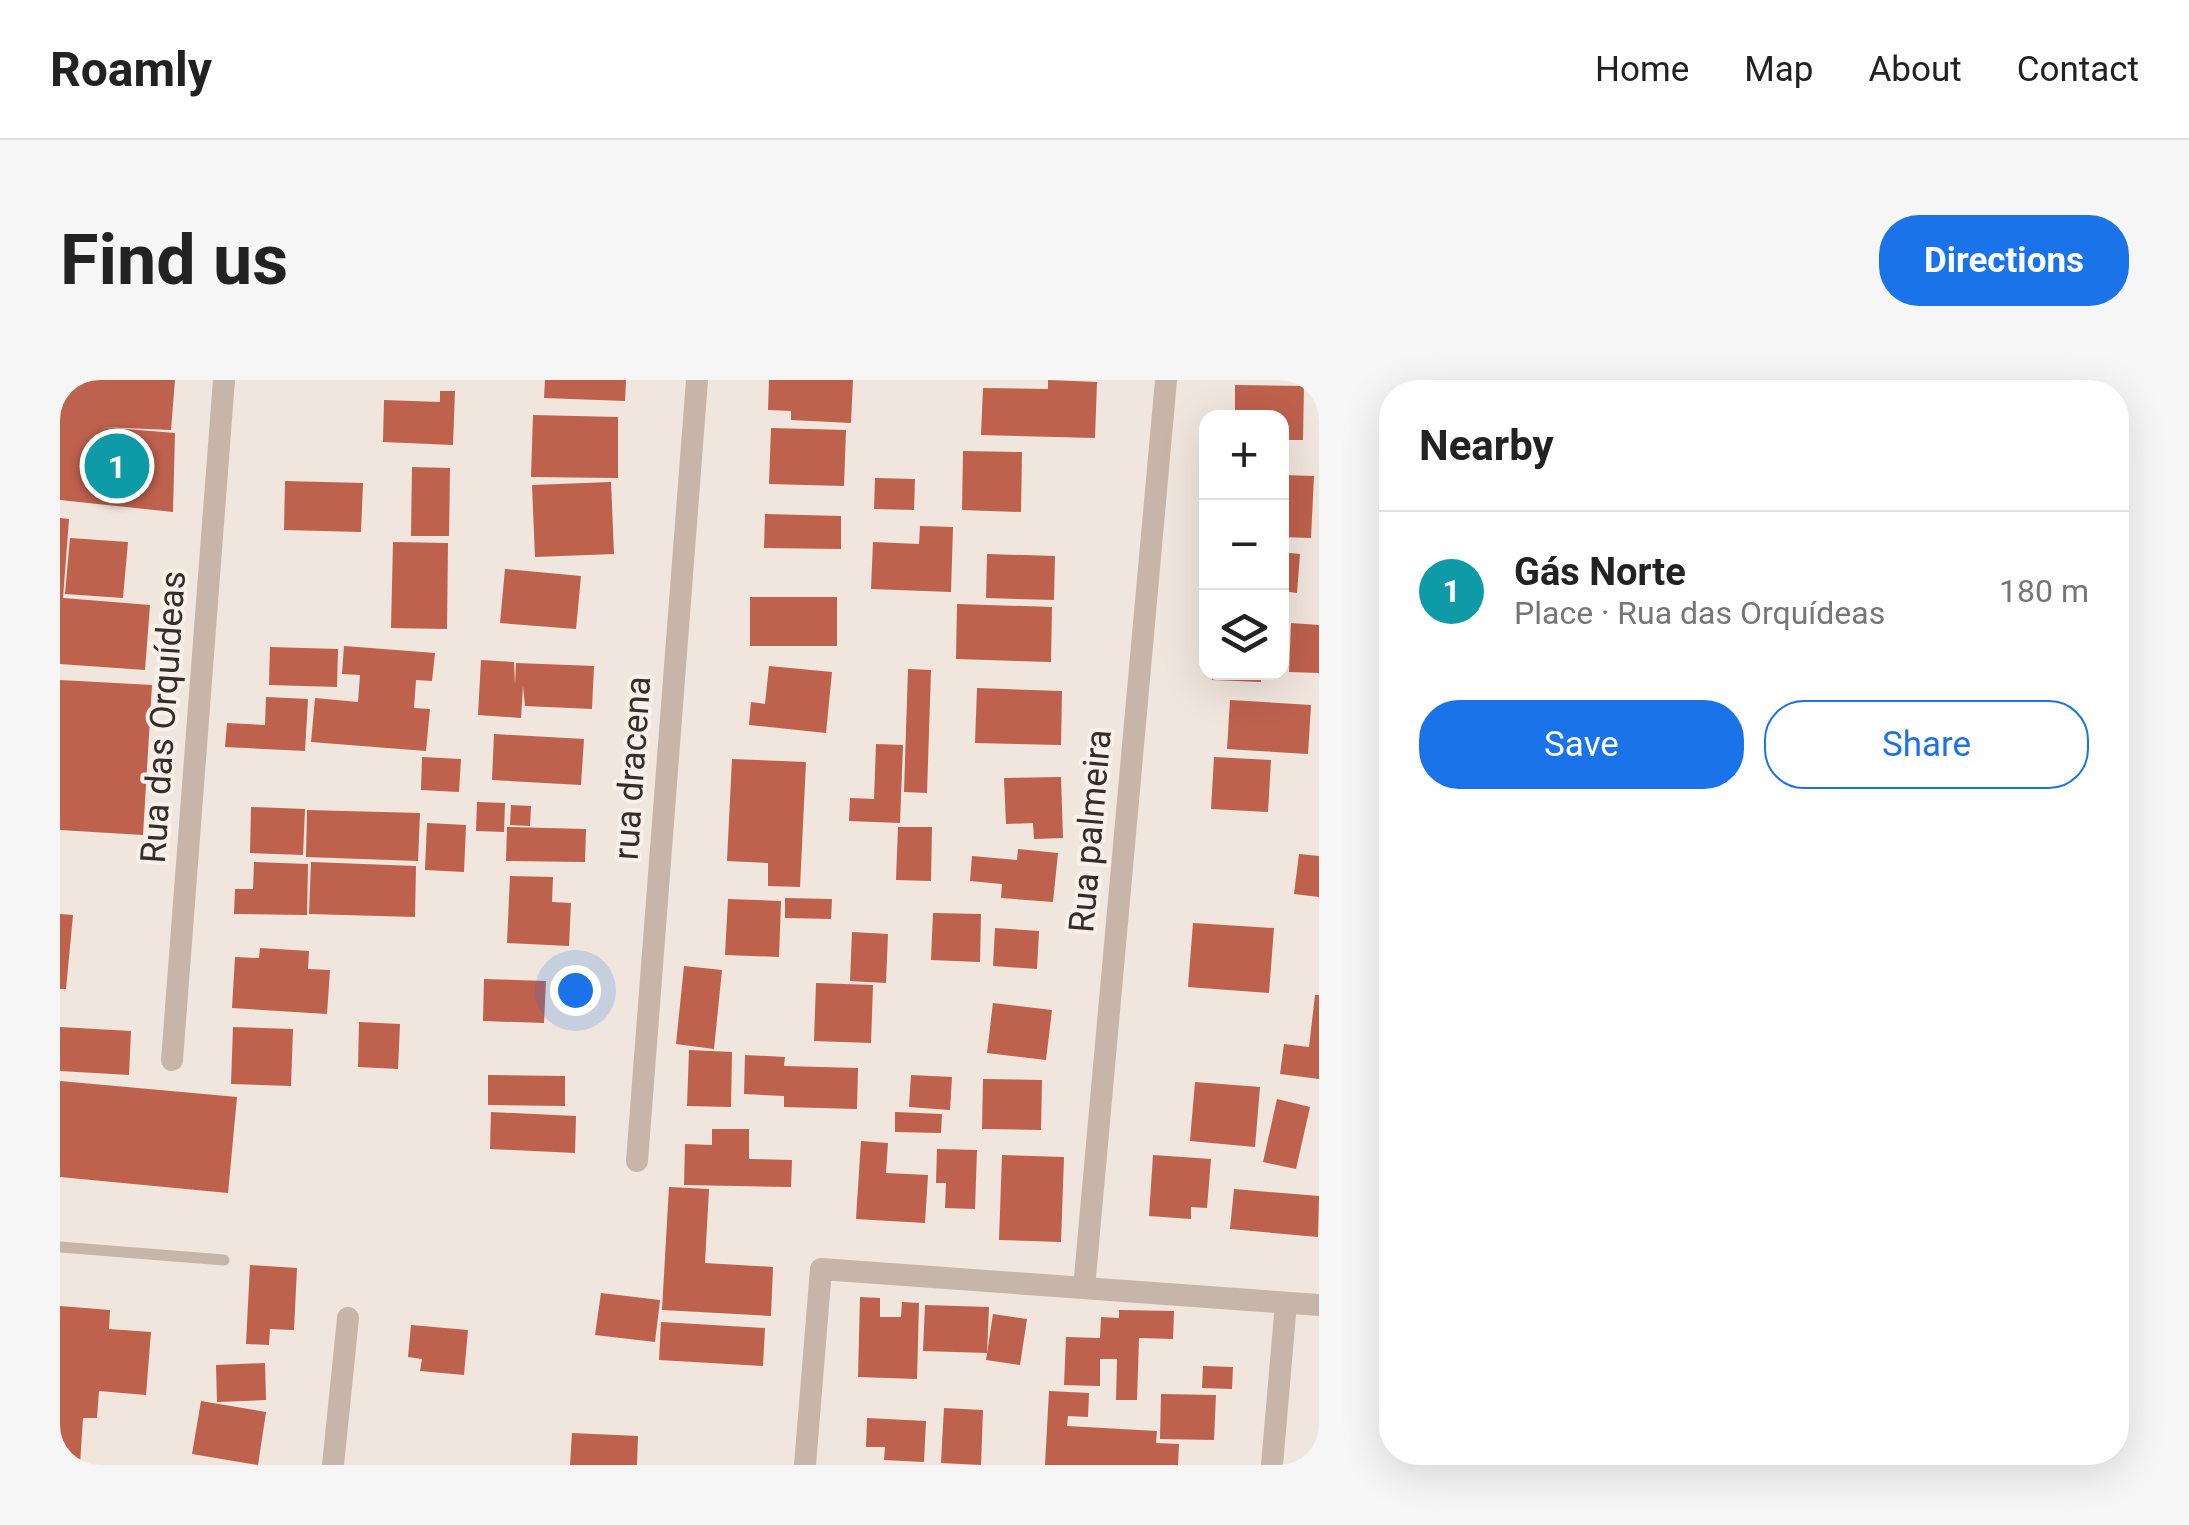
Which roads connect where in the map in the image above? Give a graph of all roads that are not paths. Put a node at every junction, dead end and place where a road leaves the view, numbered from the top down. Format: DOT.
graph roads {
  1 [pos="224,380"];
  2 [pos="696,380"];
  3 [pos="1166,380"];
  4 [pos="172,1060"];
  5 [pos="636,1162"];
  6 [pos="60,1247"];
  7 [pos="224,1260"];
  8 [pos="1084,1288"];
  9 [pos="1286,1303"];
  10 [pos="1319,1306"];
  11 [pos="348,1318"];
  12 [pos="333,1465"];
  13 [pos="805,1465"];
  14 [pos="1272,1465"];
  1 -- 4 [label="street, Rua das Orquídeas"];
  2 -- 5 [label="street, rua dracena"];
  3 -- 8 [label="street, Rua palmeira"];
  6 -- 7 [label="lane"];
  8 -- 9 [label="street"];
  8 -- 13 [label="street"];
  9 -- 10 [label="street"];
  9 -- 14 [label="street"];
  11 -- 12 [label="street"];
}
